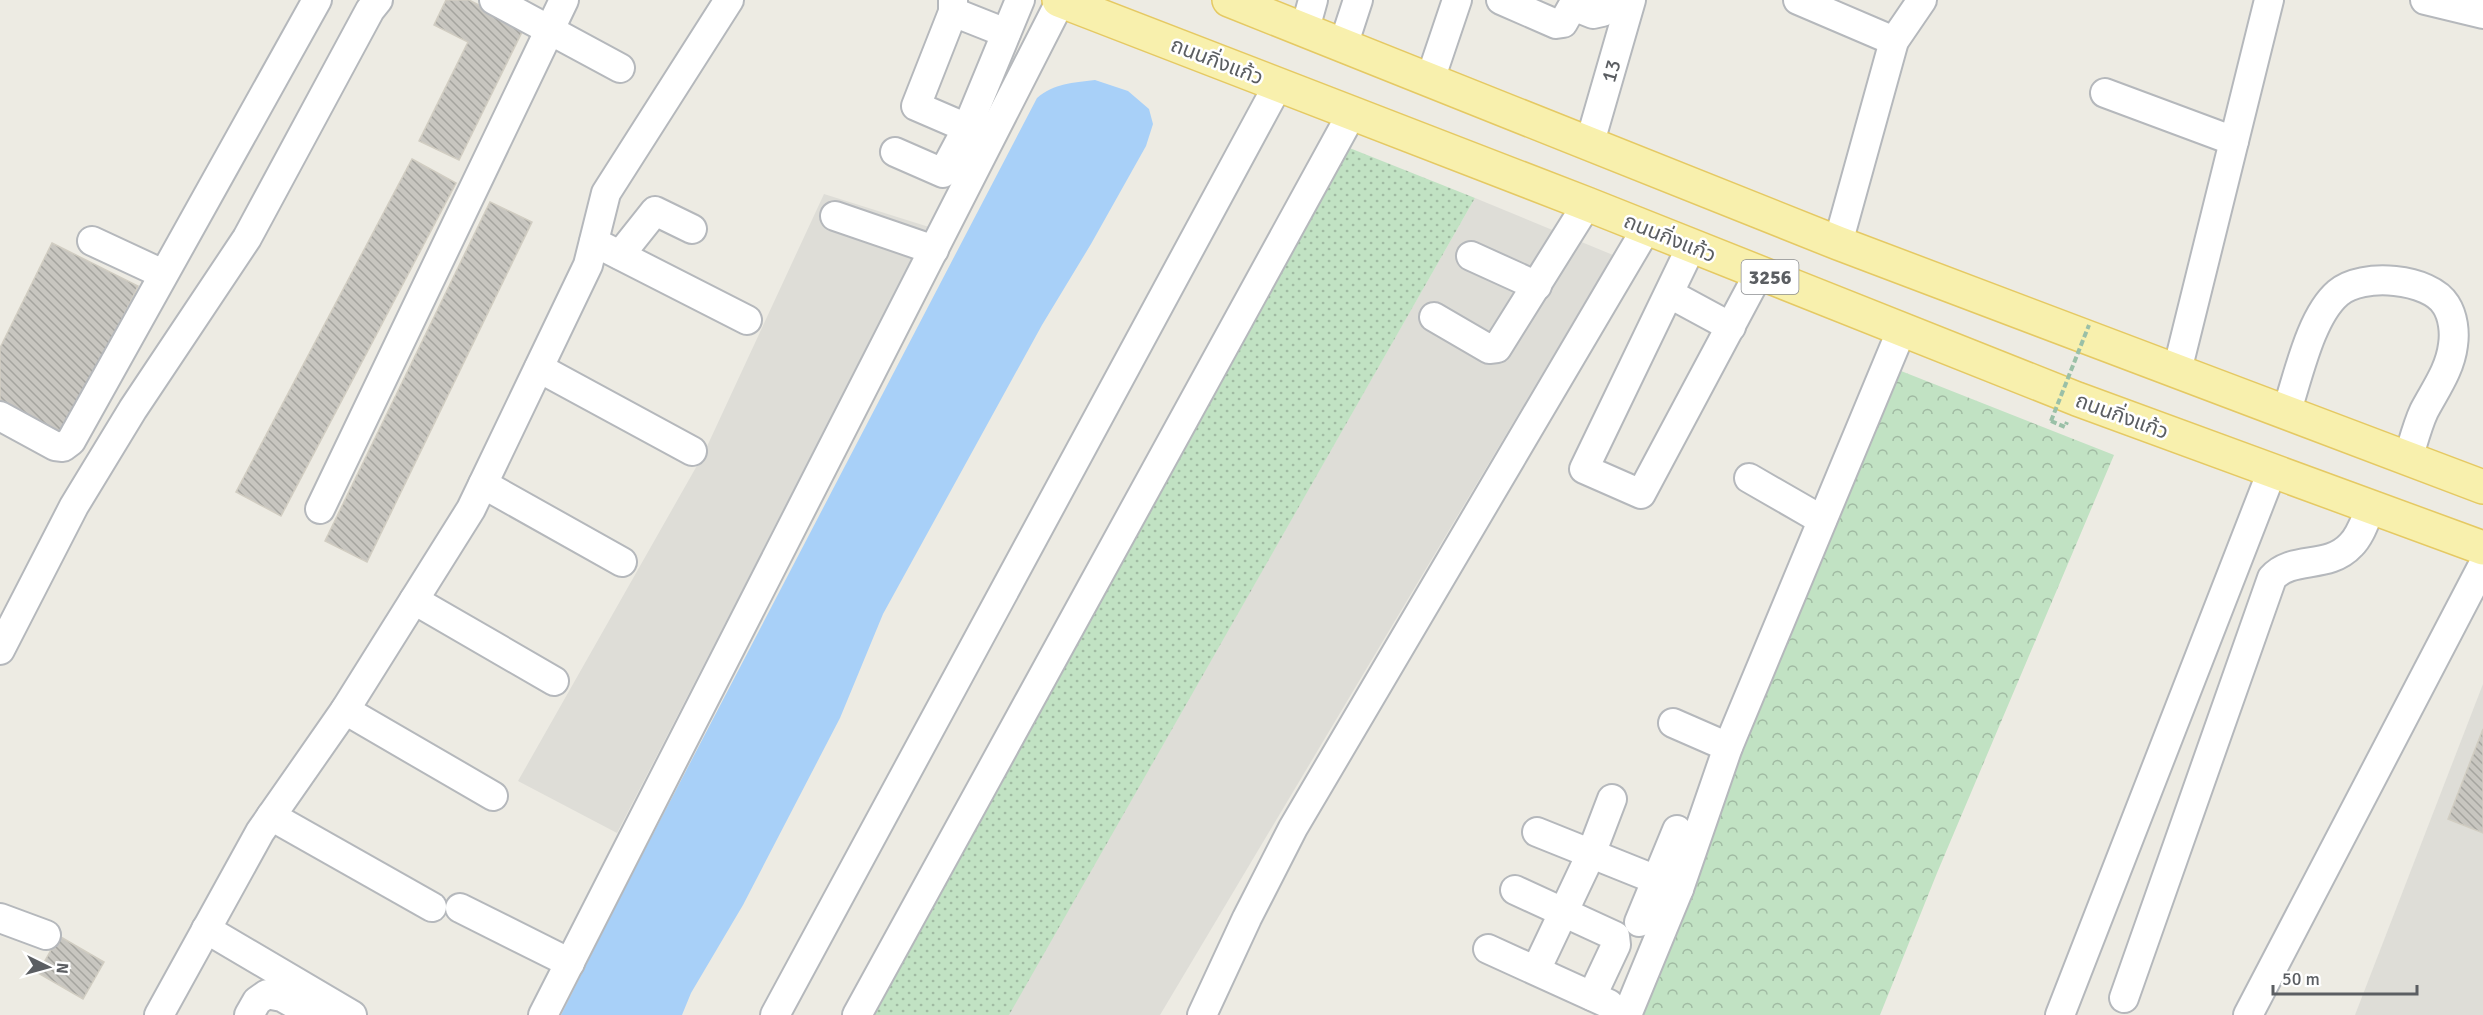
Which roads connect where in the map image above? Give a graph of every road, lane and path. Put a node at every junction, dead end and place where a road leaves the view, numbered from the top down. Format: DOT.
graph roads {
  1 [pos="317,0"];
  2 [pos="378,0"];
  3 [pos="494,0"];
  4 [pos="564,0"];
  5 [pos="729,0"];
  6 [pos="1020,0"];
  7 [pos="1060,0"];
  8 [pos="1229,0"];
  9 [pos="1358,0"];
  10 [pos="1607,0"];
  11 [pos="1631,0"];
  12 [pos="1798,0"];
  13 [pos="1922,0"];
  14 [pos="2269,0"];
  15 [pos="2425,0"];
  16 [pos="1454,1"];
  17 [pos="1512,2"];
  18 [pos="1574,3"];
  19 [pos="953,6"];
  20 [pos="2483,14"];
  21 [pos="1309,15"];
  22 [pos="1903,22"];
  23 [pos="550,30"];
  24 [pos="1006,33"];
  25 [pos="1343,46"];
  26 [pos="620,68"];
  27 [pos="1430,80"];
  28 [pos="1278,85"];
  29 [pos="2105,93"];
  30 [pos="1352,113"];
  31 [pos="967,128"];
  32 [pos="2234,141"];
  33 [pos="1590,142"];
  34 [pos="895,152"];
  35 [pos="1587,204"];
  36 [pos="835,216"];
  37 [pos="692,229"];
  38 [pos="1646,229"];
  39 [pos="92,241"];
  40 [pos="594,242"];
  41 [pos="1838,243"];
  42 [pos="1691,247"];
  43 [pos="933,250"];
  44 [pos="620,255"];
  45 [pos="1471,256"];
  46 [pos="1760,273"];
  47 [pos="163,274"];
  48 [pos="1537,286"];
  49 [pos="1670,294"];
  50 [pos="1434,317"];
  51 [pos="747,320"];
  52 [pos="2089,325"];
  53 [pos="1731,327"];
  54 [pos="1902,329"];
  55 [pos="539,368"];
  56 [pos="2177,371"];
  57 [pos="2286,413"];
  58 [pos="0,416"];
  59 [pos="2051,421"];
  60 [pos="692,451"];
  61 [pos="2408,459"];
  62 [pos="2272,471"];
  63 [pos="1749,478"];
  64 [pos="483,484"];
  65 [pos="2483,487"];
  66 [pos="2371,507"];
  67 [pos="320,509"];
  68 [pos="1822,520"];
  69 [pos="2483,548"];
  70 [pos="622,562"];
  71 [pos="2483,565"];
  72 [pos="414,600"];
  73 [pos="0,650"];
  74 [pos="554,681"];
  75 [pos="345,710"];
  76 [pos="1673,723"];
  77 [pos="1728,747"];
  78 [pos="493,796"];
  79 [pos="1612,799"];
  80 [pos="271,816"];
  81 [pos="1677,830"];
  82 [pos="1537,832"];
  83 [pos="1591,854"];
  84 [pos="1668,884"];
  85 [pos="1515,890"];
  86 [pos="432,907"];
  87 [pos="460,908"];
  88 [pos="1564,912"];
  89 [pos="0,918"];
  90 [pos="1639,922"];
  91 [pos="206,929"];
  92 [pos="46,935"];
  93 [pos="1488,949"];
  94 [pos="570,963"];
  95 [pos="1536,970"];
  96 [pos="1592,996"];
  97 [pos="2124,998"];
  98 [pos="1627,1014"];
  99 [pos="159,1015"];
  100 [pos="249,1015"];
  101 [pos="314,1015"];
  102 [pos="352,1015"];
  103 [pos="543,1015"];
  104 [pos="775,1015"];
  105 [pos="857,1015"];
  106 [pos="1202,1015"];
  107 [pos="2060,1015"];
  108 [pos="2248,1015"];
  1 -- 47 [label="street"];
  2 -- 73 [label="street"];
  3 -- 23 [label="street"];
  4 -- 23 [label="street"];
  5 -- 40 [label="street"];
  6 -- 24 [label="street"];
  7 -- 28 [label="main road, ถนนกิ่งแก้ว / 3256"];
  7 -- 43 [label="street"];
  8 -- 21 [label="main road, 3256"];
  9 -- 25 [label="street"];
  10 -- 18 [label="street"];
  11 -- 33 [label="street, 13"];
  12 -- 22 [label="street"];
  13 -- 22 [label="street"];
  14 -- 32 [label="street"];
  15 -- 20 [label="street"];
  16 -- 27 [label="street"];
  17 -- 18 [label="street"];
  19 -- 24 [label="street"];
  19 -- 31 [label="street"];
  21 -- 25 [label="main road, 3256"];
  22 -- 41 [label="street"];
  23 -- 26 [label="street"];
  23 -- 67 [label="street"];
  24 -- 31 [label="street"];
  25 -- 27 [label="main road, 3256"];
  27 -- 33 [label="main road, 3256"];
  28 -- 30 [label="main road, ถนนกิ่งแก้ว / 3256"];
  28 -- 104 [label="street"];
  29 -- 32 [label="street"];
  30 -- 35 [label="main road, ถนนกิ่งแก้ว / 3256"];
  30 -- 105 [label="street"];
  31 -- 34 [label="street"];
  32 -- 56 [label="street"];
  33 -- 41 [label="main road, 3256"];
  35 -- 38 [label="main road, ถนนกิ่งแก้ว / 3256"];
  35 -- 48 [label="street"];
  36 -- 43 [label="street"];
  37 -- 44 [label="street"];
  38 -- 42 [label="main road, ถนนกิ่งแก้ว / 3256"];
  38 -- 106 [label="street"];
  39 -- 47 [label="street"];
  40 -- 44 [label="street"];
  40 -- 55 [label="street"];
  41 -- 56 [label="main road, 3256"];
  42 -- 46 [label="main road, ถนนกิ่งแก้ว / 3256"];
  42 -- 49 [label="street"];
  43 -- 94 [label="street"];
  44 -- 51 [label="street"];
  45 -- 48 [label="street"];
  46 -- 53 [label="street"];
  46 -- 54 [label="main road, ถนนกิ่งแก้ว / 3256"];
  47 -- 58 [label="street"];
  48 -- 50 [label="street"];
  49 -- 53 [label="street"];
  49 -- 53 [label="street"];
  52 -- 59 [label="path, bridge"];
  54 -- 62 [label="main road, ถนนกิ่งแก้ว / 3256"];
  54 -- 68 [label="street"];
  55 -- 60 [label="street"];
  55 -- 64 [label="street"];
  56 -- 57 [label="main road, 3256"];
  57 -- 61 [label="main road, 3256"];
  57 -- 61 [label="street"];
  61 -- 65 [label="main road, 3256"];
  62 -- 66 [label="main road, ถนนกิ่งแก้ว / 3256"];
  62 -- 107 [label="street"];
  63 -- 68 [label="street"];
  64 -- 70 [label="street"];
  64 -- 72 [label="street"];
  66 -- 69 [label="main road, ถนนกิ่งแก้ว / 3256"];
  66 -- 97 [label="street"];
  68 -- 77 [label="street"];
  71 -- 108 [label="street"];
  72 -- 74 [label="street"];
  72 -- 75 [label="street"];
  75 -- 78 [label="street"];
  75 -- 80 [label="street"];
  76 -- 77 [label="street"];
  77 -- 84 [label="street"];
  79 -- 83 [label="street"];
  80 -- 86 [label="street"];
  80 -- 91 [label="street"];
  81 -- 84 [label="street"];
  82 -- 83 [label="street"];
  83 -- 84 [label="street"];
  83 -- 88 [label="street"];
  84 -- 90 [label="street"];
  84 -- 98 [label="street"];
  85 -- 88 [label="street"];
  87 -- 94 [label="street"];
  88 -- 95 [label="street"];
  88 -- 96 [label="street"];
  89 -- 92 [label="street"];
  91 -- 99 [label="street"];
  91 -- 102 [label="street"];
  93 -- 95 [label="street"];
  94 -- 103 [label="street"];
  95 -- 96 [label="street"];
  96 -- 98 [label="street"];
  100 -- 101 [label="street"];
}
